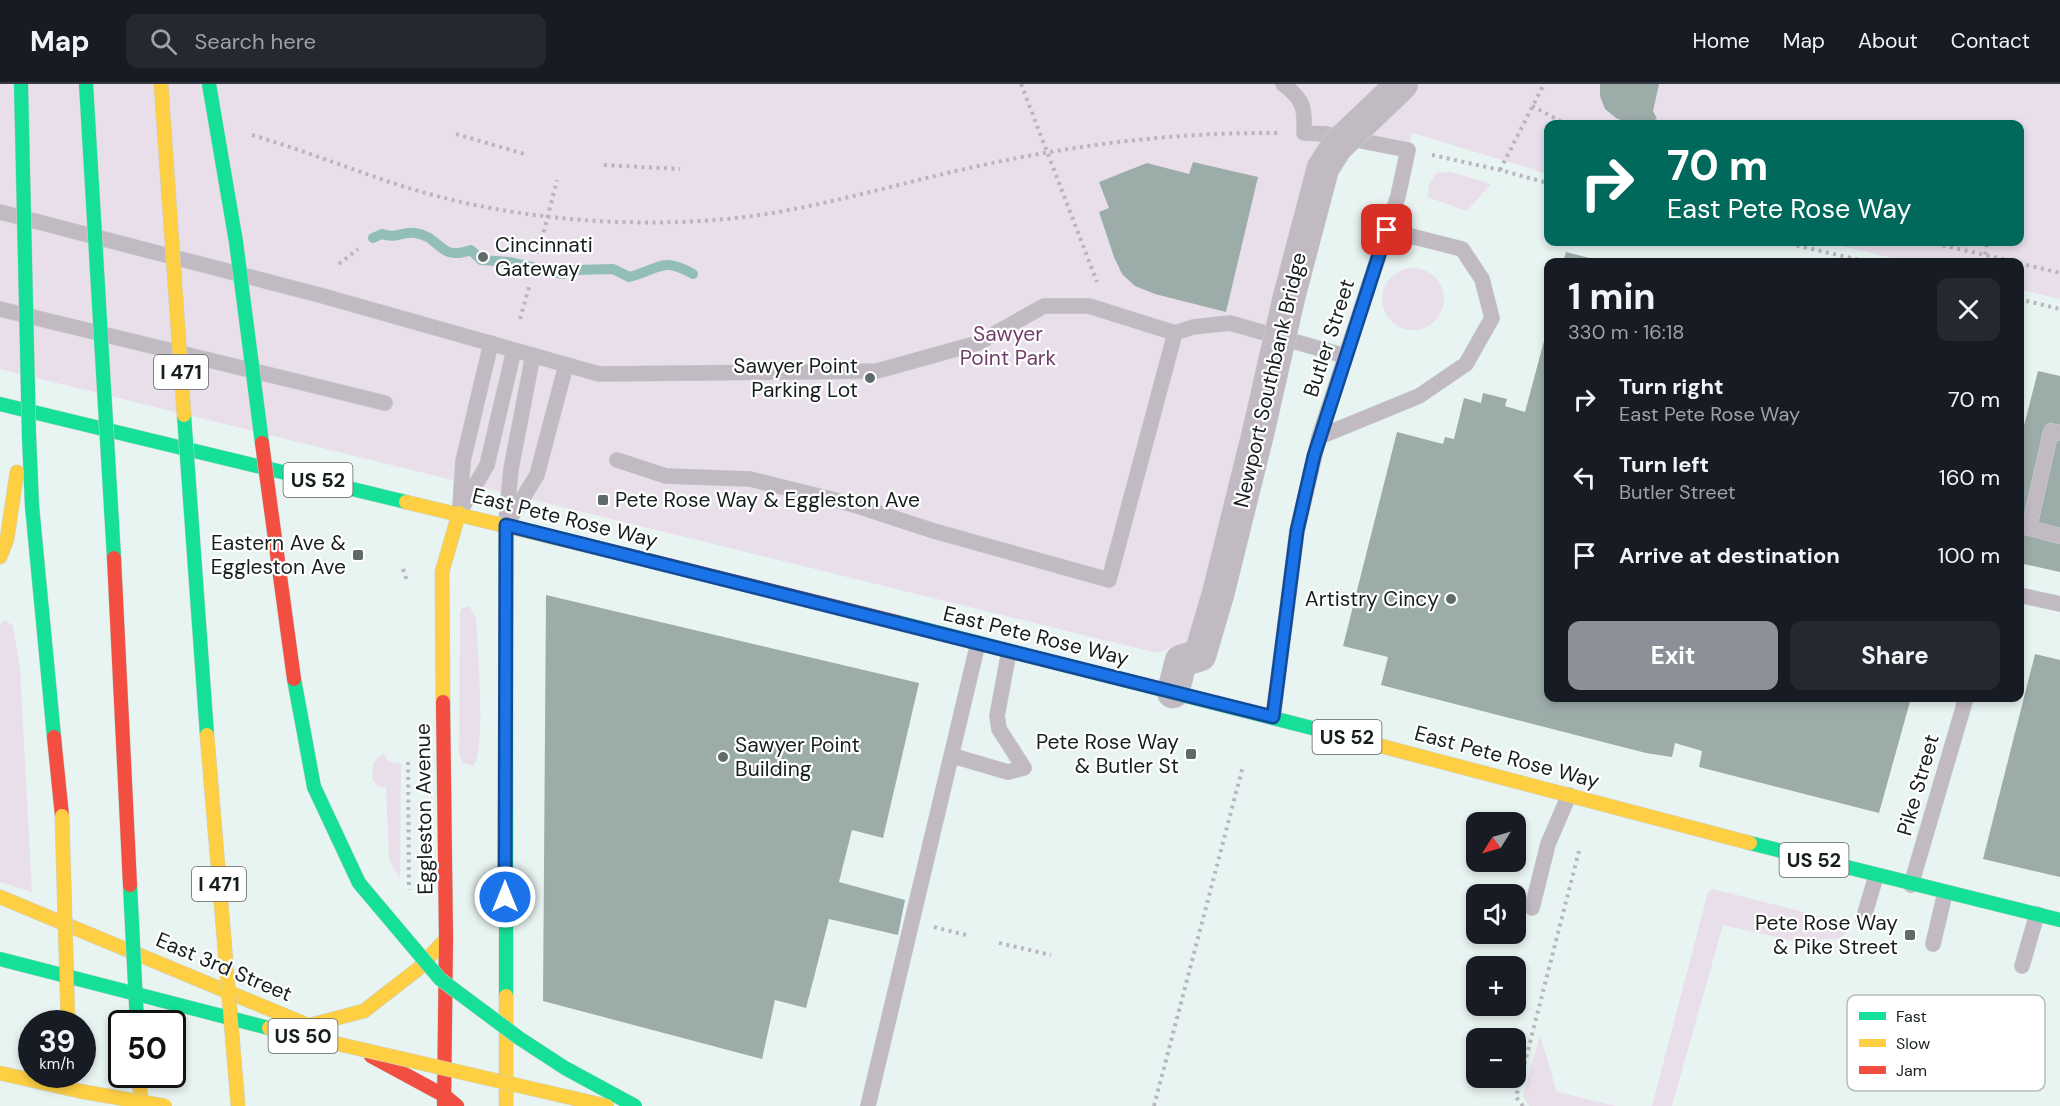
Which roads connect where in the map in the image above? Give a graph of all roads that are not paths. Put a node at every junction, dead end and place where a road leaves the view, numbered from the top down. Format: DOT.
graph roads {
  1 [pos="21,84"];
  2 [pos="86,84"];
  3 [pos="161,84"];
  4 [pos="209,84"];
  5 [pos="1283,84"];
  6 [pos="1402,84"];
  7 [pos="0,212"];
  8 [pos="1387,230"];
  9 [pos="0,309"];
  10 [pos="1175,333"];
  11 [pos="491,343"];
  12 [pos="514,350"];
  13 [pos="533,356"];
  14 [pos="1345,356"];
  15 [pos="566,364"];
  16 [pos="385,403"];
  17 [pos="0,404"];
  18 [pos="2060,433"];
  19 [pos="29,436"];
  20 [pos="1319,437"];
  21 [pos="617,460"];
  22 [pos="459,513"];
  23 [pos="506,525"];
  24 [pos="2060,536"];
  25 [pos="0,557"];
  26 [pos="2024,596"];
  27 [pos="2060,604"];
  28 [pos="978,643"];
  29 [pos="1008,651"];
  30 [pos="1173,692"];
  31 [pos="1965,702"];
  32 [pos="1273,717"];
  33 [pos="952,756"];
  34 [pos="1569,795"];
  35 [pos="1876,876"];
  36 [pos="1911,885"];
  37 [pos="1945,893"];
  38 [pos="0,897"];
  39 [pos="1532,908"];
  40 [pos="2037,914"];
  41 [pos="1863,920"];
  42 [pos="2060,920"];
  43 [pos="447,938"];
  44 [pos="1933,944"];
  45 [pos="0,959"];
  46 [pos="2022,966"];
  47 [pos="68,1010"];
  48 [pos="136,1010"];
  49 [pos="310,1026"];
  50 [pos="0,1073"];
  51 [pos="69,1088"];
  52 [pos="140,1088"];
  53 [pos="79,1091"];
  54 [pos="34,1095"];
  55 [pos="445,1101"];
  56 [pos="70,1106"];
  57 [pos="141,1106"];
  58 [pos="165,1106"];
  59 [pos="238,1106"];
  60 [pos="457,1106"];
  61 [pos="506,1106"];
  62 [pos="607,1106"];
  63 [pos="635,1106"];
  64 [pos="868,1106"];
  1 -- 19 [label="main road, bridge"];
  2 -- 48 [label="main road, bridge"];
  3 -- 59 [label="main road, I 471, bridge"];
  4 -- 63 [label="main road, bridge"];
  5 -- 8 [label="lane, Butler Street"];
  6 -- 30 [label="street, Newport Southbank Bridge, bridge"];
  7 -- 11 [label="lane"];
  8 -- 14 [label="lane, Butler Street"];
  8 -- 20 [label="lane"];
  9 -- 16 [label="lane"];
  10 -- 14 [label="lane"];
  10 -- 15 [label="lane"];
  10 -- 21 [label="lane"];
  11 -- 12 [label="lane"];
  11 -- 22 [label="lane"];
  12 -- 13 [label="lane"];
  12 -- 22 [label="lane"];
  13 -- 15 [label="lane"];
  13 -- 23 [label="lane"];
  14 -- 20 [label="lane, Butler Street"];
  15 -- 23 [label="lane"];
  17 -- 22 [label="main road, East Pete Rose Way / US 52"];
  18 -- 24 [label="lane"];
  19 -- 25 [label="main road"];
  19 -- 47 [label="main road, bridge"];
  20 -- 32 [label="lane, Butler Street"];
  22 -- 23 [label="main road, East Pete Rose Way / US 52"];
  22 -- 43 [label="main road, Eggleston Avenue"];
  23 -- 28 [label="main road, East Pete Rose Way / US 52"];
  23 -- 61 [label="main road"];
  26 -- 27 [label="lane"];
  28 -- 29 [label="main road, East Pete Rose Way / US 52"];
  28 -- 33 [label="lane"];
  29 -- 30 [label="main road, East Pete Rose Way / US 52"];
  29 -- 33 [label="lane"];
  30 -- 32 [label="main road, East Pete Rose Way / US 52"];
  31 -- 36 [label="lane, Pike Street"];
  32 -- 34 [label="main road, East Pete Rose Way / US 52"];
  33 -- 64 [label="lane"];
  34 -- 35 [label="main road, East Pete Rose Way / US 52"];
  34 -- 39 [label="lane"];
  35 -- 36 [label="main road, East Pete Rose Way / US 52"];
  35 -- 41 [label="lane"];
  36 -- 37 [label="main road, East Pete Rose Way / US 52"];
  37 -- 40 [label="main road, East Pete Rose Way / US 52"];
  37 -- 44 [label="lane"];
  38 -- 49 [label="main road, East 3rd Street"];
  40 -- 42 [label="main road, East Pete Rose Way / US 52"];
  40 -- 46 [label="lane"];
  43 -- 49 [label="main road"];
  43 -- 55 [label="main road, Eggleston Avenue"];
  45 -- 62 [label="main road, US 50, bridge"];
  49 -- 55 [label="main road, East 3rd Street"];
  50 -- 53 [label="main road, bridge"];
  51 -- 56 [label="main road"];
  52 -- 57 [label="main road"];
  53 -- 54 [label="main road"];
  53 -- 58 [label="main road, bridge"];
  55 -- 60 [label="main road, East 3rd Street"];
}
